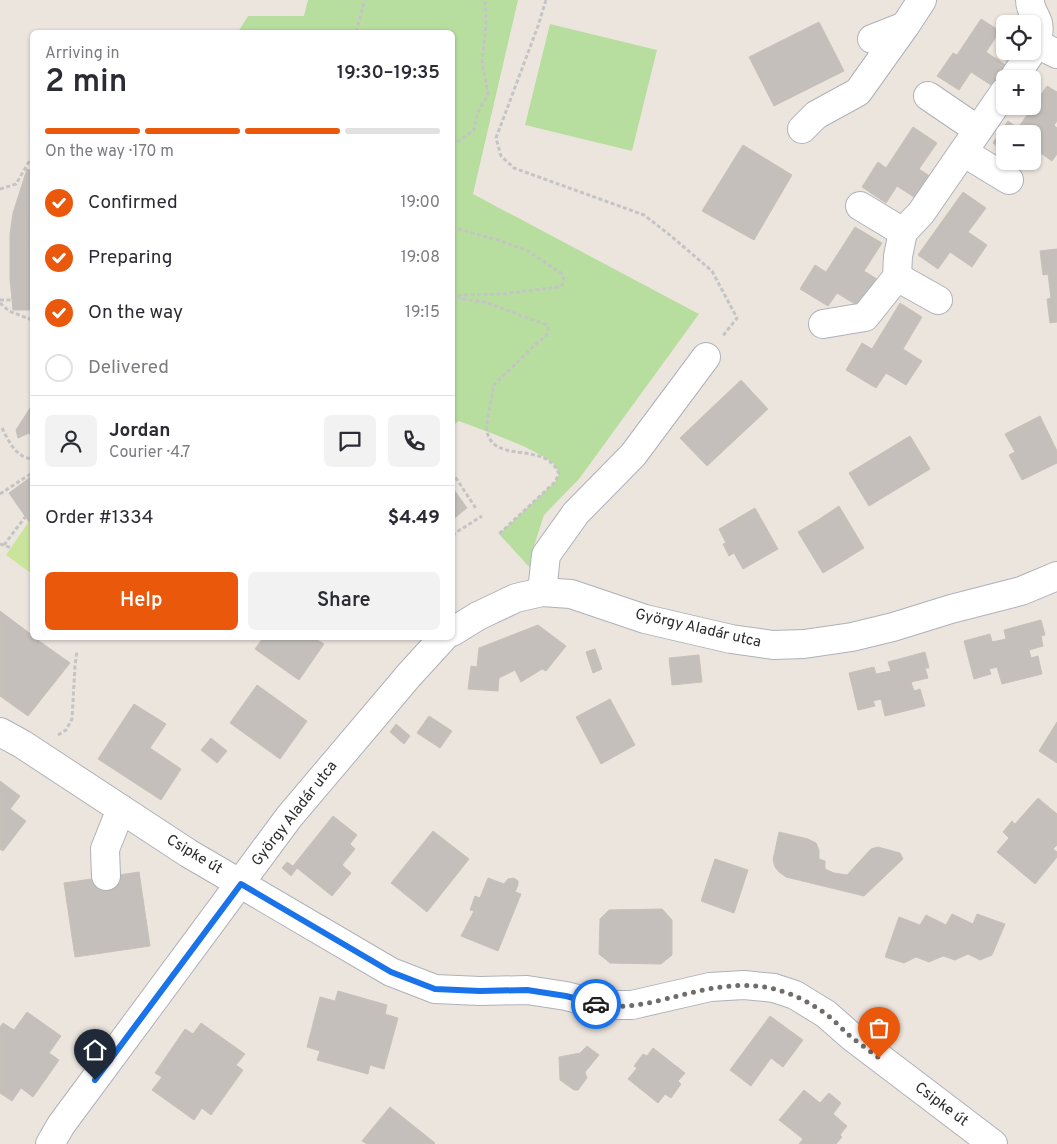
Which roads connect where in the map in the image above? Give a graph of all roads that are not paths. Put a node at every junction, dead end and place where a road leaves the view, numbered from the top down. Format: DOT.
graph roads {
  1 [pos="922,0"];
  2 [pos="1026,2"];
  3 [pos="1033,15"];
  4 [pos="905,26"];
  5 [pos="872,38"];
  6 [pos="1031,60"];
  7 [pos="1021,70"];
  8 [pos="928,96"];
  9 [pos="996,103"];
  10 [pos="802,129"];
  11 [pos="970,141"];
  12 [pos="1008,180"];
  13 [pos="860,206"];
  14 [pos="903,232"];
  15 [pos="897,277"];
  16 [pos="938,300"];
  17 [pos="823,324"];
  18 [pos="706,357"];
  19 [pos="1057,576"];
  20 [pos="542,592"];
  21 [pos="455,630"];
  22 [pos="442,640"];
  23 [pos="0,732"];
  24 [pos="121,809"];
  25 [pos="106,876"];
  26 [pos="241,884"];
  27 [pos="50,1144"];
  28 [pos="993,1144"];
  1 -- 4 [label="street"];
  2 -- 3 [label="street"];
  4 -- 5 [label="street"];
  4 -- 10 [label="street"];
  6 -- 7 [label="street"];
  8 -- 11 [label="street"];
  9 -- 11 [label="street"];
  11 -- 12 [label="street"];
  11 -- 14 [label="street"];
  13 -- 14 [label="street"];
  14 -- 15 [label="street"];
  15 -- 16 [label="street"];
  15 -- 17 [label="street"];
  18 -- 20 [label="street"];
  19 -- 20 [label="street, György Aladár utca"];
  20 -- 21 [label="street, György Aladár utca"];
  22 -- 26 [label="street, György Aladár utca"];
  23 -- 24 [label="street, Csipke út"];
  24 -- 25 [label="street"];
  24 -- 26 [label="street, Csipke út"];
  26 -- 27 [label="street, György Aladár utca"];
  26 -- 28 [label="street, Csipke út"];
}
